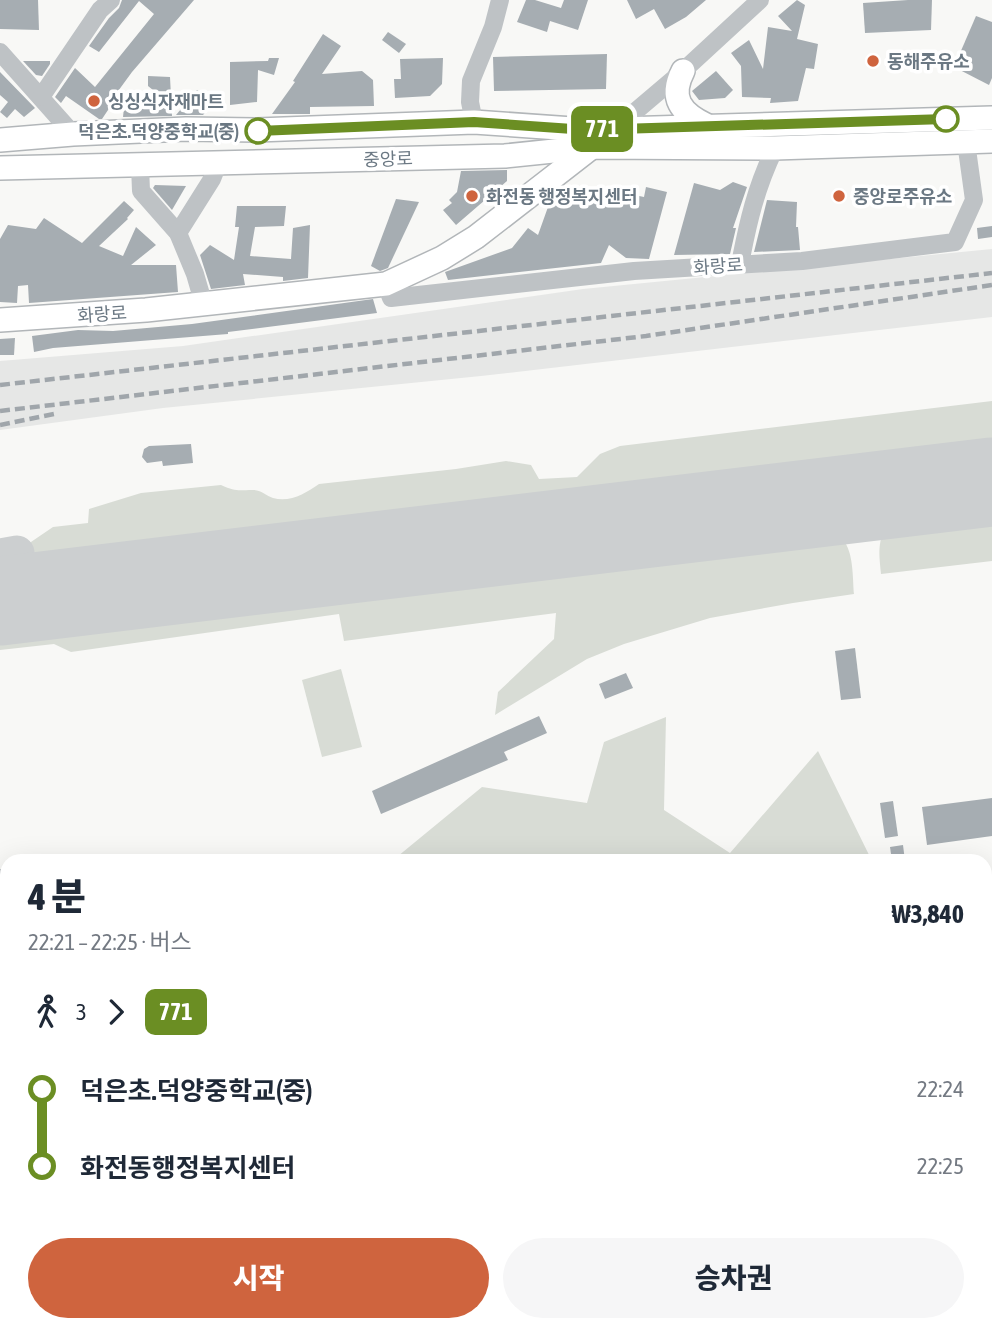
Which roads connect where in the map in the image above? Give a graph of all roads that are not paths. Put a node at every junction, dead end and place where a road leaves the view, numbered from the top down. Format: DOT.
graph roads {
  1 [pos="111,0"];
  2 [pos="500,0"];
  3 [pos="760,0"];
  4 [pos="0,52"];
  5 [pos="683,71"];
  6 [pos="41,97"];
  7 [pos="992,118"];
  8 [pos="474,122"];
  9 [pos="706,125"];
  10 [pos="617,127"];
  11 [pos="73,134"];
  12 [pos="0,140"];
  13 [pos="992,141"];
  14 [pos="966,142"];
  15 [pos="592,146"];
  16 [pos="775,148"];
  17 [pos="505,156"];
  18 [pos="218,164"];
  19 [pos="140,166"];
  20 [pos="0,167"];
  21 [pos="532,192"];
  22 [pos="178,233"];
  23 [pos="740,264"];
  24 [pos="386,284"];
  25 [pos="204,305"];
  26 [pos="0,320"];
  1 -- 6 [label="street"];
  2 -- 8 [label="street"];
  3 -- 5 [label="street"];
  4 -- 6 [label="street"];
  5 -- 9 [label="main road"];
  5 -- 10 [label="street"];
  6 -- 11 [label="street"];
  7 -- 9 [label="main road, 중앙로"];
  8 -- 10 [label="main road, 중앙로"];
  8 -- 11 [label="main road, 중앙로"];
  9 -- 10 [label="main road, 중앙로"];
  10 -- 15 [label="main road, 화랑로"];
  11 -- 12 [label="main road, 중앙로"];
  13 -- 14 [label="main road, 중앙로"];
  14 -- 16 [label="main road, 중앙로"];
  14 -- 23 [label="street, 화랑로"];
  15 -- 16 [label="main road, 중앙로"];
  15 -- 17 [label="main road, 중앙로"];
  15 -- 21 [label="main road, 화랑로"];
  16 -- 23 [label="street"];
  17 -- 18 [label="main road, 중앙로"];
  17 -- 21 [label="main road"];
  18 -- 19 [label="main road, 중앙로"];
  18 -- 22 [label="street"];
  19 -- 20 [label="main road, 중앙로"];
  19 -- 22 [label="street"];
  21 -- 24 [label="main road, 화랑로"];
  22 -- 25 [label="street"];
  23 -- 24 [label="street, 화랑로"];
  24 -- 25 [label="main road, 화랑로"];
  25 -- 26 [label="main road, 화랑로"];
}
